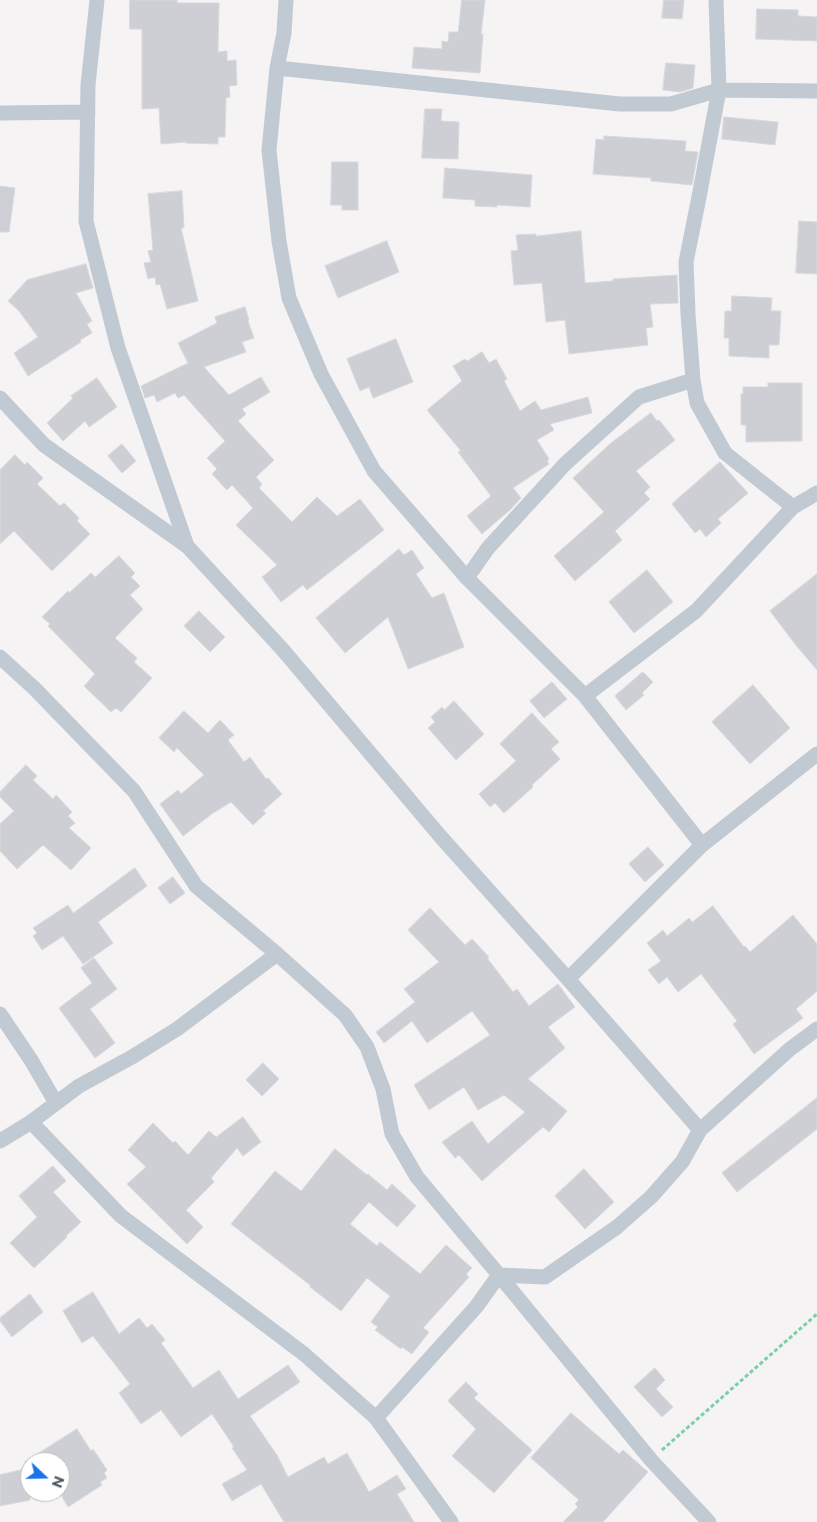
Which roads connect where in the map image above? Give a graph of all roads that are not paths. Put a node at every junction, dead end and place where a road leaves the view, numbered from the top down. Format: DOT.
graph roads {
  1 [pos="97,0"];
  2 [pos="286,0"];
  3 [pos="716,0"];
  4 [pos="277,68"];
  5 [pos="719,90"];
  6 [pos="817,91"];
  7 [pos="88,112"];
  8 [pos="0,113"];
  9 [pos="693,380"];
  10 [pos="0,398"];
  11 [pos="817,493"];
  12 [pos="793,507"];
  13 [pos="187,546"];
  14 [pos="467,578"];
  15 [pos="0,657"];
  16 [pos="585,696"];
  17 [pos="817,754"];
  18 [pos="702,845"];
  19 [pos="276,954"];
  20 [pos="568,979"];
  21 [pos="0,1014"];
  22 [pos="817,1029"];
  23 [pos="56,1103"];
  24 [pos="31,1122"];
  25 [pos="700,1130"];
  26 [pos="0,1141"];
  27 [pos="499,1274"];
  28 [pos="376,1418"];
  29 [pos="451,1522"];
  30 [pos="709,1522"];
  1 -- 7 [label="street"];
  2 -- 4 [label="street"];
  3 -- 5 [label="street"];
  4 -- 5 [label="street"];
  4 -- 14 [label="street"];
  5 -- 6 [label="street"];
  5 -- 9 [label="street"];
  7 -- 8 [label="street"];
  7 -- 13 [label="street"];
  9 -- 12 [label="street"];
  9 -- 14 [label="street"];
  10 -- 13 [label="street"];
  11 -- 12 [label="street"];
  12 -- 16 [label="street"];
  13 -- 20 [label="street"];
  14 -- 16 [label="street"];
  15 -- 19 [label="street"];
  16 -- 18 [label="street"];
  17 -- 18 [label="street"];
  18 -- 20 [label="street"];
  19 -- 23 [label="street"];
  19 -- 27 [label="street"];
  20 -- 25 [label="street"];
  21 -- 23 [label="street"];
  22 -- 25 [label="street"];
  23 -- 24 [label="street"];
  24 -- 26 [label="street"];
  24 -- 28 [label="street"];
  25 -- 27 [label="street"];
  27 -- 28 [label="street"];
  27 -- 30 [label="street"];
  28 -- 29 [label="street"];
}
